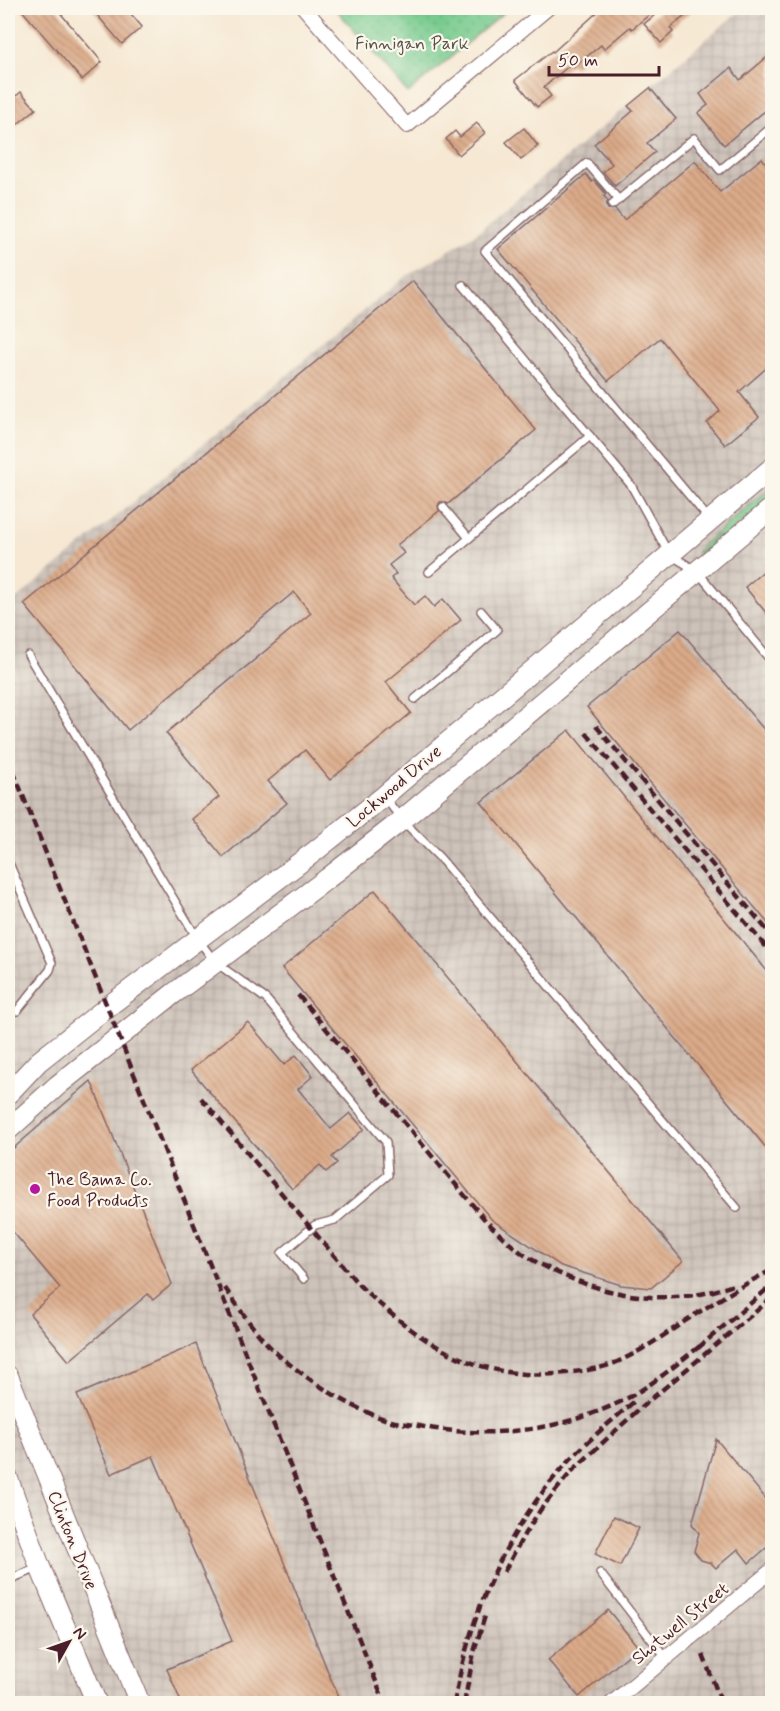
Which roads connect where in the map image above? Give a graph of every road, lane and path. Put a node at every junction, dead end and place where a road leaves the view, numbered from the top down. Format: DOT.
graph roads {
  1 [pos="304,8"];
  2 [pos="548,8"];
  3 [pos="772,127"];
  4 [pos="619,200"];
  5 [pos="612,205"];
  6 [pos="463,285"];
  7 [pos="590,436"];
  8 [pos="772,468"];
  9 [pos="443,507"];
  10 [pos="772,508"];
  11 [pos="710,520"];
  12 [pos="469,538"];
  13 [pos="669,554"];
  14 [pos="697,571"];
  15 [pos="429,572"];
  16 [pos="481,611"];
  17 [pos="28,655"];
  18 [pos="772,662"];
  19 [pos="415,699"];
  20 [pos="384,796"];
  21 [pos="402,820"];
  22 [pos="8,861"];
  23 [pos="197,938"];
  24 [pos="214,962"];
  25 [pos="8,1012"];
  26 [pos="8,1094"];
  27 [pos="8,1130"];
  28 [pos="737,1208"];
  29 [pos="304,1279"];
  30 [pos="8,1376"];
  31 [pos="8,1479"];
  32 [pos="40,1567"];
  33 [pos="772,1570"];
  34 [pos="600,1573"];
  35 [pos="8,1580"];
  36 [pos="666,1658"];
  37 [pos="137,1702"];
  38 [pos="97,1704"];
  39 [pos="611,1704"];
  1 -- 2 [label="street"];
  3 -- 4 [label="lane"];
  4 -- 5 [label="lane"];
  4 -- 11 [label="lane"];
  6 -- 7 [label="lane"];
  7 -- 12 [label="lane"];
  7 -- 13 [label="lane"];
  8 -- 11 [label="main road, Lockwood Drive"];
  9 -- 12 [label="lane"];
  10 -- 14 [label="main road, Lockwood Drive"];
  11 -- 13 [label="main road, Lockwood Drive"];
  12 -- 15 [label="lane"];
  13 -- 14 [label="lane"];
  13 -- 20 [label="main road, Lockwood Drive"];
  14 -- 18 [label="lane"];
  14 -- 21 [label="main road, Lockwood Drive"];
  16 -- 19 [label="lane"];
  17 -- 23 [label="lane"];
  20 -- 21 [label="lane"];
  20 -- 23 [label="main road, Lockwood Drive"];
  21 -- 24 [label="main road, Lockwood Drive"];
  21 -- 28 [label="lane"];
  22 -- 25 [label="lane"];
  23 -- 24 [label="lane"];
  23 -- 26 [label="main road, Lockwood Drive"];
  24 -- 27 [label="main road, Lockwood Drive"];
  24 -- 29 [label="lane"];
  30 -- 37 [label="main road, Clinton Drive"];
  31 -- 32 [label="main road"];
  32 -- 35 [label="lane"];
  32 -- 38 [label="main road"];
  33 -- 36 [label="street, Shotwell Street"];
  34 -- 36 [label="lane"];
  36 -- 39 [label="street, Shotwell Street"];
}
